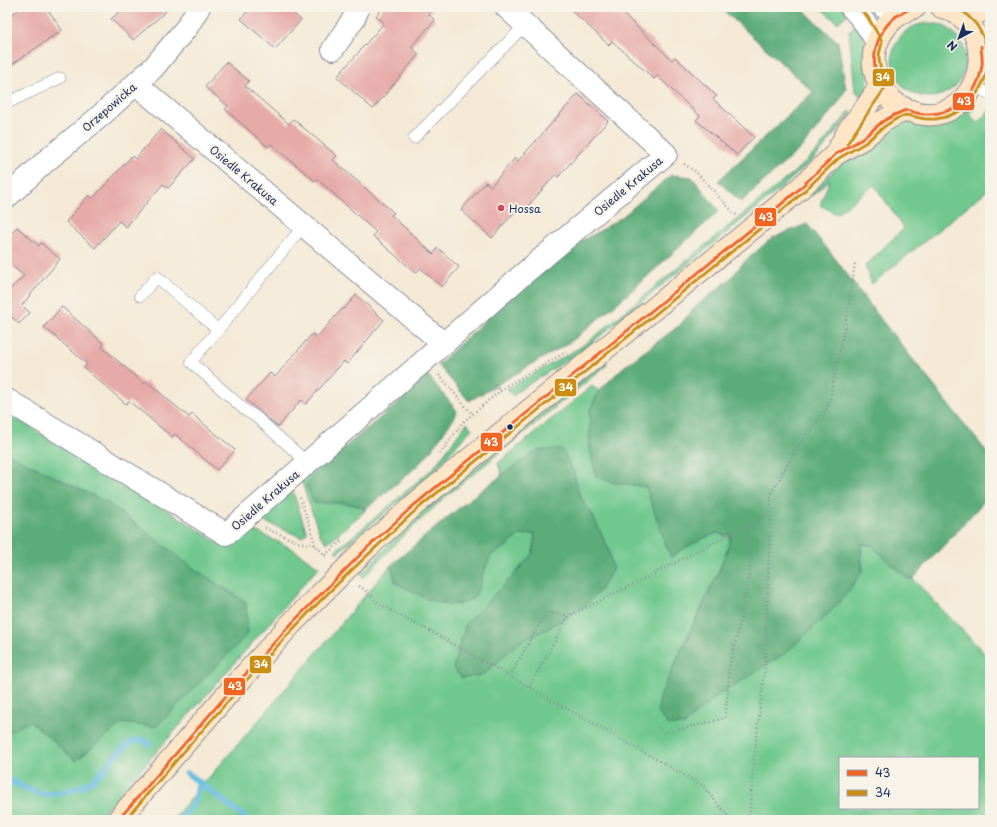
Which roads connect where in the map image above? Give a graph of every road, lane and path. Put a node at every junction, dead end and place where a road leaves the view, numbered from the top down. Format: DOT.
graph roads {
  1 [pos="199,7"];
  2 [pos="359,7"];
  3 [pos="506,7"];
  4 [pos="851,7"];
  5 [pos="942,7"];
  6 [pos="990,7"];
  7 [pos="899,10"];
  8 [pos="963,17"];
  9 [pos="525,24"];
  10 [pos="986,41"];
  11 [pos="877,42"];
  12 [pos="333,49"];
  13 [pos="60,78"];
  14 [pos="136,84"];
  15 [pos="881,85"];
  16 [pos="983,90"];
  17 [pos="7,103"];
  18 [pos="906,110"];
  19 [pos="414,138"];
  20 [pos="836,154"];
  21 [pos="696,172"];
  22 [pos="7,197"];
  23 [pos="737,215"];
  24 [pos="304,225"];
  25 [pos="855,263"];
  26 [pos="140,296"];
  27 [pos="218,330"];
  28 [pos="444,344"];
  29 [pos="438,373"];
  30 [pos="495,385"];
  31 [pos="502,393"];
  32 [pos="7,400"];
  33 [pos="472,414"];
  34 [pos="308,463"];
  35 [pos="771,512"];
  36 [pos="245,518"];
  37 [pos="745,526"];
  38 [pos="315,545"];
  39 [pos="569,616"];
  40 [pos="428,630"];
  41 [pos="510,676"];
  42 [pos="530,687"];
  43 [pos="657,728"];
  44 [pos="118,820"];
  45 [pos="731,820"];
  46 [pos="749,820"];
  1 -- 14 [label="street, Orzepowicka"];
  2 -- 12 [label="street"];
  3 -- 9 [label="street, Osiedle Krakusa"];
  4 -- 11 [label="street"];
  5 -- 8 [label="main road"];
  6 -- 8 [label="main road"];
  7 -- 11 [label="main road"];
  8 -- 10 [label="main road"];
  9 -- 19 [label="lane"];
  9 -- 28 [label="street, Osiedle Krakusa"];
  10 -- 16 [label="main road"];
  11 -- 15 [label="main road"];
  13 -- 17 [label="lane"];
  14 -- 22 [label="street, Orzepowicka"];
  14 -- 24 [label="street, Osiedle Krakusa"];
  15 -- 18 [label="main road"];
  15 -- 20 [label="main road"];
  16 -- 18 [label="main road"];
  18 -- 20 [label="main road"];
  20 -- 44 [label="main road"];
  21 -- 23 [label="path"];
  24 -- 27 [label="lane"];
  24 -- 28 [label="street, Osiedle Krakusa"];
  25 -- 35 [label="path"];
  26 -- 27 [label="lane"];
  27 -- 34 [label="lane"];
  28 -- 34 [label="street, Osiedle Krakusa"];
  29 -- 33 [label="path"];
  30 -- 31 [label="path"];
  32 -- 36 [label="street, Osiedle Krakusa"];
  34 -- 36 [label="street, Osiedle Krakusa"];
  35 -- 37 [label="path"];
  35 -- 46 [label="path"];
  36 -- 38 [label="path"];
  37 -- 39 [label="path"];
  37 -- 43 [label="path"];
  39 -- 41 [label="path"];
  39 -- 42 [label="path"];
  40 -- 41 [label="path"];
  41 -- 42 [label="path"];
  42 -- 45 [label="path"];
}
